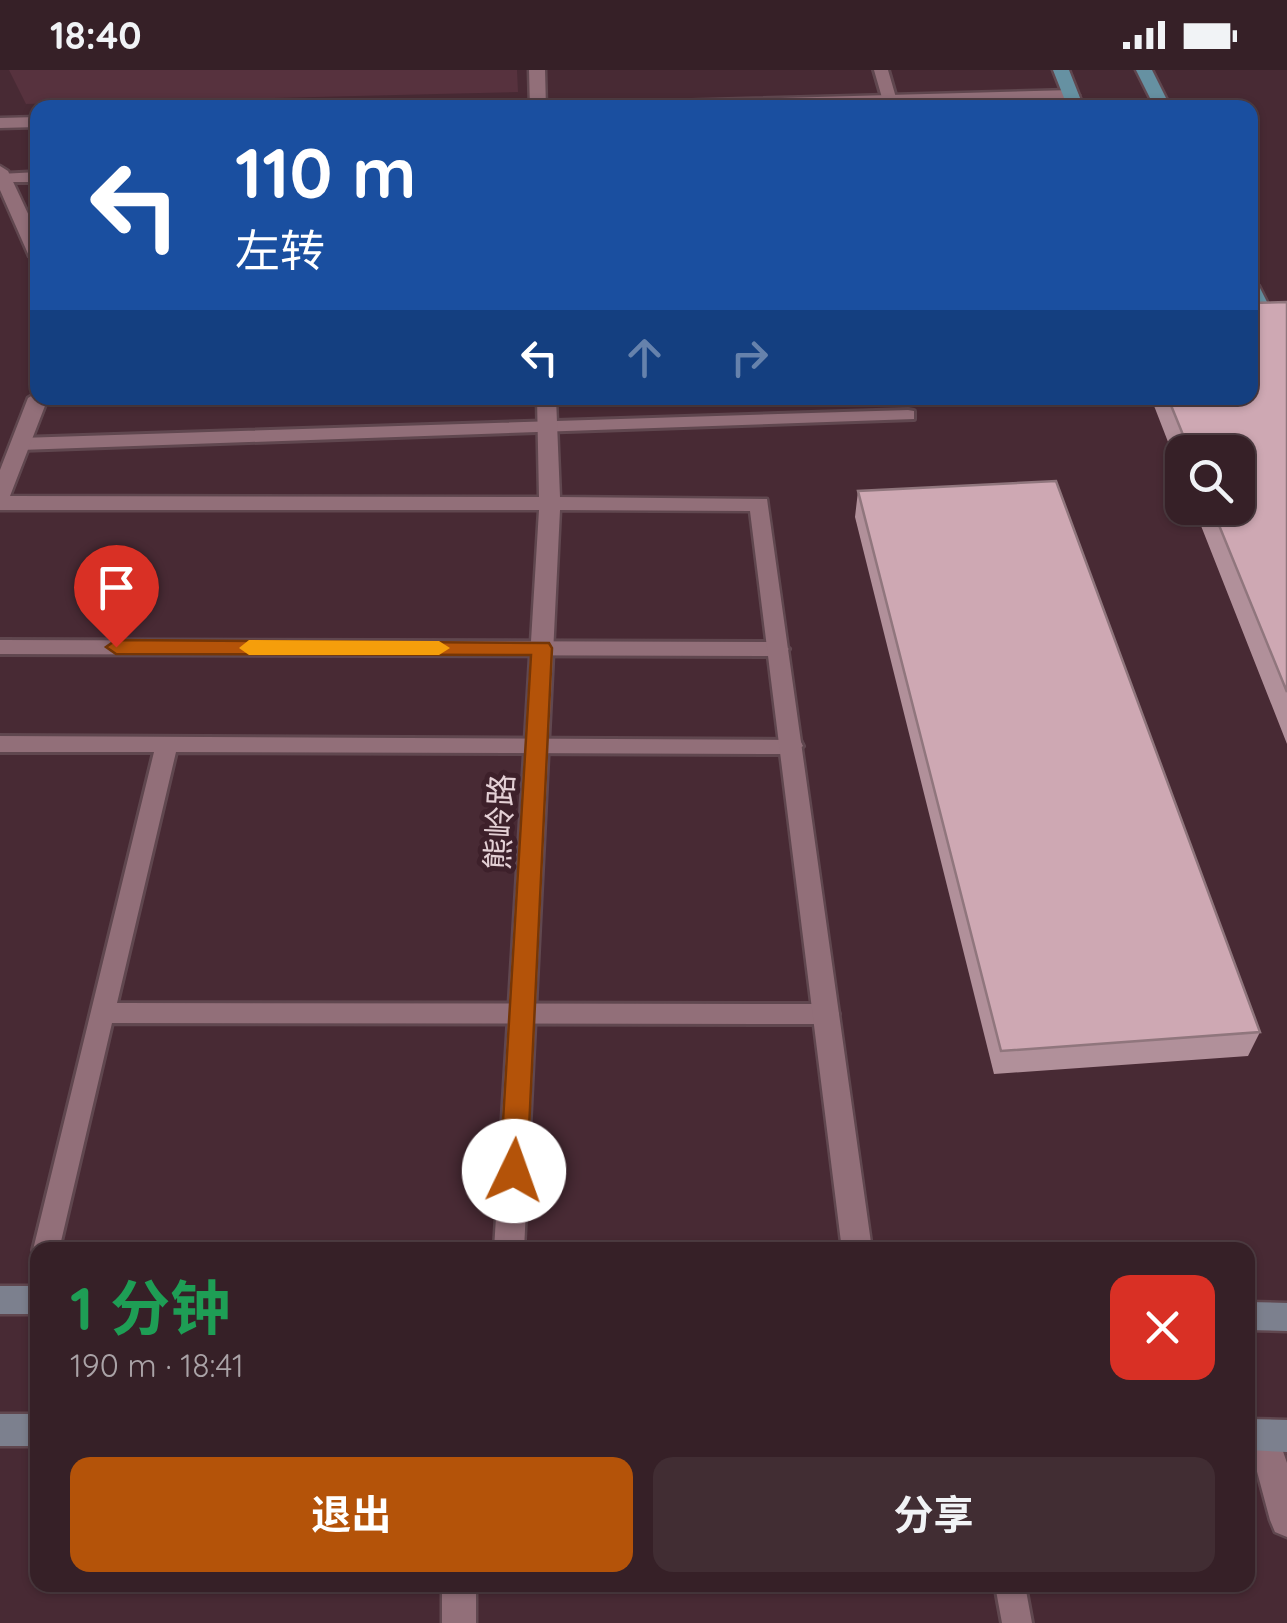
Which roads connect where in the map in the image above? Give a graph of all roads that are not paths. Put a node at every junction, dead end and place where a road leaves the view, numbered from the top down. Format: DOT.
graph roads {
  1 [pos="537,70"];
  2 [pos="881,70"];
  3 [pos="1061,70"];
  4 [pos="1144,70"];
  5 [pos="538,100"];
  6 [pos="890,100"];
  7 [pos="1074,100"];
  8 [pos="1159,100"];
  9 [pos="30,122"];
  10 [pos="0,123"];
  11 [pos="2,175"];
  12 [pos="30,177"];
  13 [pos="7,206"];
  14 [pos="30,233"];
  15 [pos="1258,302"];
  16 [pos="1287,362"];
  17 [pos="35,405"];
  18 [pos="547,405"];
  19 [pos="908,416"];
  20 [pos="548,427"];
  21 [pos="20,444"];
  22 [pos="0,500"];
  23 [pos="550,504"];
  24 [pos="0,647"];
  25 [pos="542,648"];
  26 [pos="779,649"];
  27 [pos="0,744"];
  28 [pos="167,744"];
  29 [pos="537,745"];
  30 [pos="792,746"];
  31 [pos="103,1013"];
  32 [pos="522,1014"];
  33 [pos="827,1014"];
  34 [pos="48,1242"];
  35 [pos="509,1242"];
  36 [pos="856,1242"];
  37 [pos="30,1296"];
  38 [pos="0,1300"];
  39 [pos="1255,1316"];
  40 [pos="1287,1317"];
  41 [pos="0,1430"];
  42 [pos="30,1430"];
  43 [pos="1266,1436"];
  44 [pos="1287,1520"];
  45 [pos="459,1592"];
  46 [pos="1011,1592"];
  47 [pos="459,1623"];
  48 [pos="1016,1623"];
  1 -- 5 [label="street"];
  2 -- 6 [label="lane"];
  3 -- 7 [label="main road"];
  4 -- 8 [label="main road"];
  9 -- 10 [label="street"];
  11 -- 12 [label="lane"];
  11 -- 13 [label="street"];
  13 -- 14 [label="street"];
  15 -- 16 [label="main road"];
  17 -- 21 [label="street"];
  18 -- 20 [label="street, 熊岭路"];
  19 -- 20 [label="lane"];
  20 -- 21 [label="lane"];
  20 -- 23 [label="street, 熊岭路"];
  21 -- 22 [label="street"];
  22 -- 23 [label="street"];
  23 -- 25 [label="street, 熊岭路"];
  23 -- 26 [label="street"];
  24 -- 25 [label="lane"];
  25 -- 26 [label="lane"];
  25 -- 29 [label="street, 熊岭路"];
  26 -- 30 [label="street"];
  27 -- 28 [label="lane"];
  28 -- 29 [label="lane"];
  28 -- 31 [label="lane"];
  29 -- 30 [label="lane"];
  29 -- 32 [label="street, 熊岭路"];
  30 -- 33 [label="street"];
  31 -- 32 [label="lane"];
  31 -- 34 [label="lane"];
  32 -- 33 [label="lane"];
  32 -- 35 [label="street, 熊岭路"];
  33 -- 36 [label="street"];
  37 -- 38 [label="main road"];
  39 -- 40 [label="main road"];
  41 -- 42 [label="main road"];
  43 -- 44 [label="street"];
  45 -- 47 [label="street"];
  46 -- 48 [label="lane"];
}
